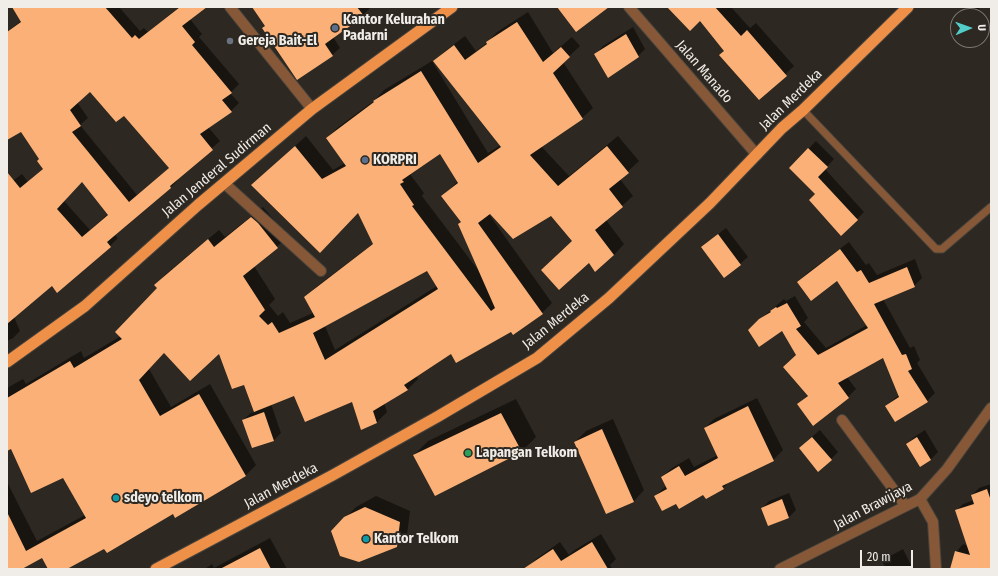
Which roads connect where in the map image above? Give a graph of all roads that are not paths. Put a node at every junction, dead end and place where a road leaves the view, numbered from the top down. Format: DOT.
graph roads {
  1 [pos="230,7"];
  2 [pos="452,7"];
  3 [pos="629,7"];
  4 [pos="908,7"];
  5 [pos="312,109"];
  6 [pos="803,110"];
  7 [pos="757,155"];
  8 [pos="224,183"];
  9 [pos="991,207"];
  10 [pos="321,271"];
  11 [pos="7,362"];
  12 [pos="991,408"];
  13 [pos="842,420"];
  14 [pos="920,498"];
  15 [pos="906,505"];
  16 [pos="156,569"];
  17 [pos="780,569"];
  18 [pos="936,569"];
  1 -- 5 [label="street"];
  2 -- 5 [label="highway, Jalan Jenderal Sudirman"];
  3 -- 7 [label="street, Jalan Manado"];
  4 -- 6 [label="highway, Jalan Merdeka"];
  5 -- 8 [label="highway, Jalan Jenderal Sudirman"];
  6 -- 7 [label="highway, Jalan Merdeka"];
  6 -- 9 [label="lane"];
  7 -- 16 [label="highway, Jalan Merdeka"];
  8 -- 10 [label="street"];
  8 -- 11 [label="highway, Jalan Jenderal Sudirman"];
  12 -- 14 [label="street, Jalan Brawijaya"];
  13 -- 15 [label="street"];
  14 -- 15 [label="street, Jalan Brawijaya"];
  14 -- 18 [label="street"];
  15 -- 17 [label="street, Jalan Brawijaya"];
}
